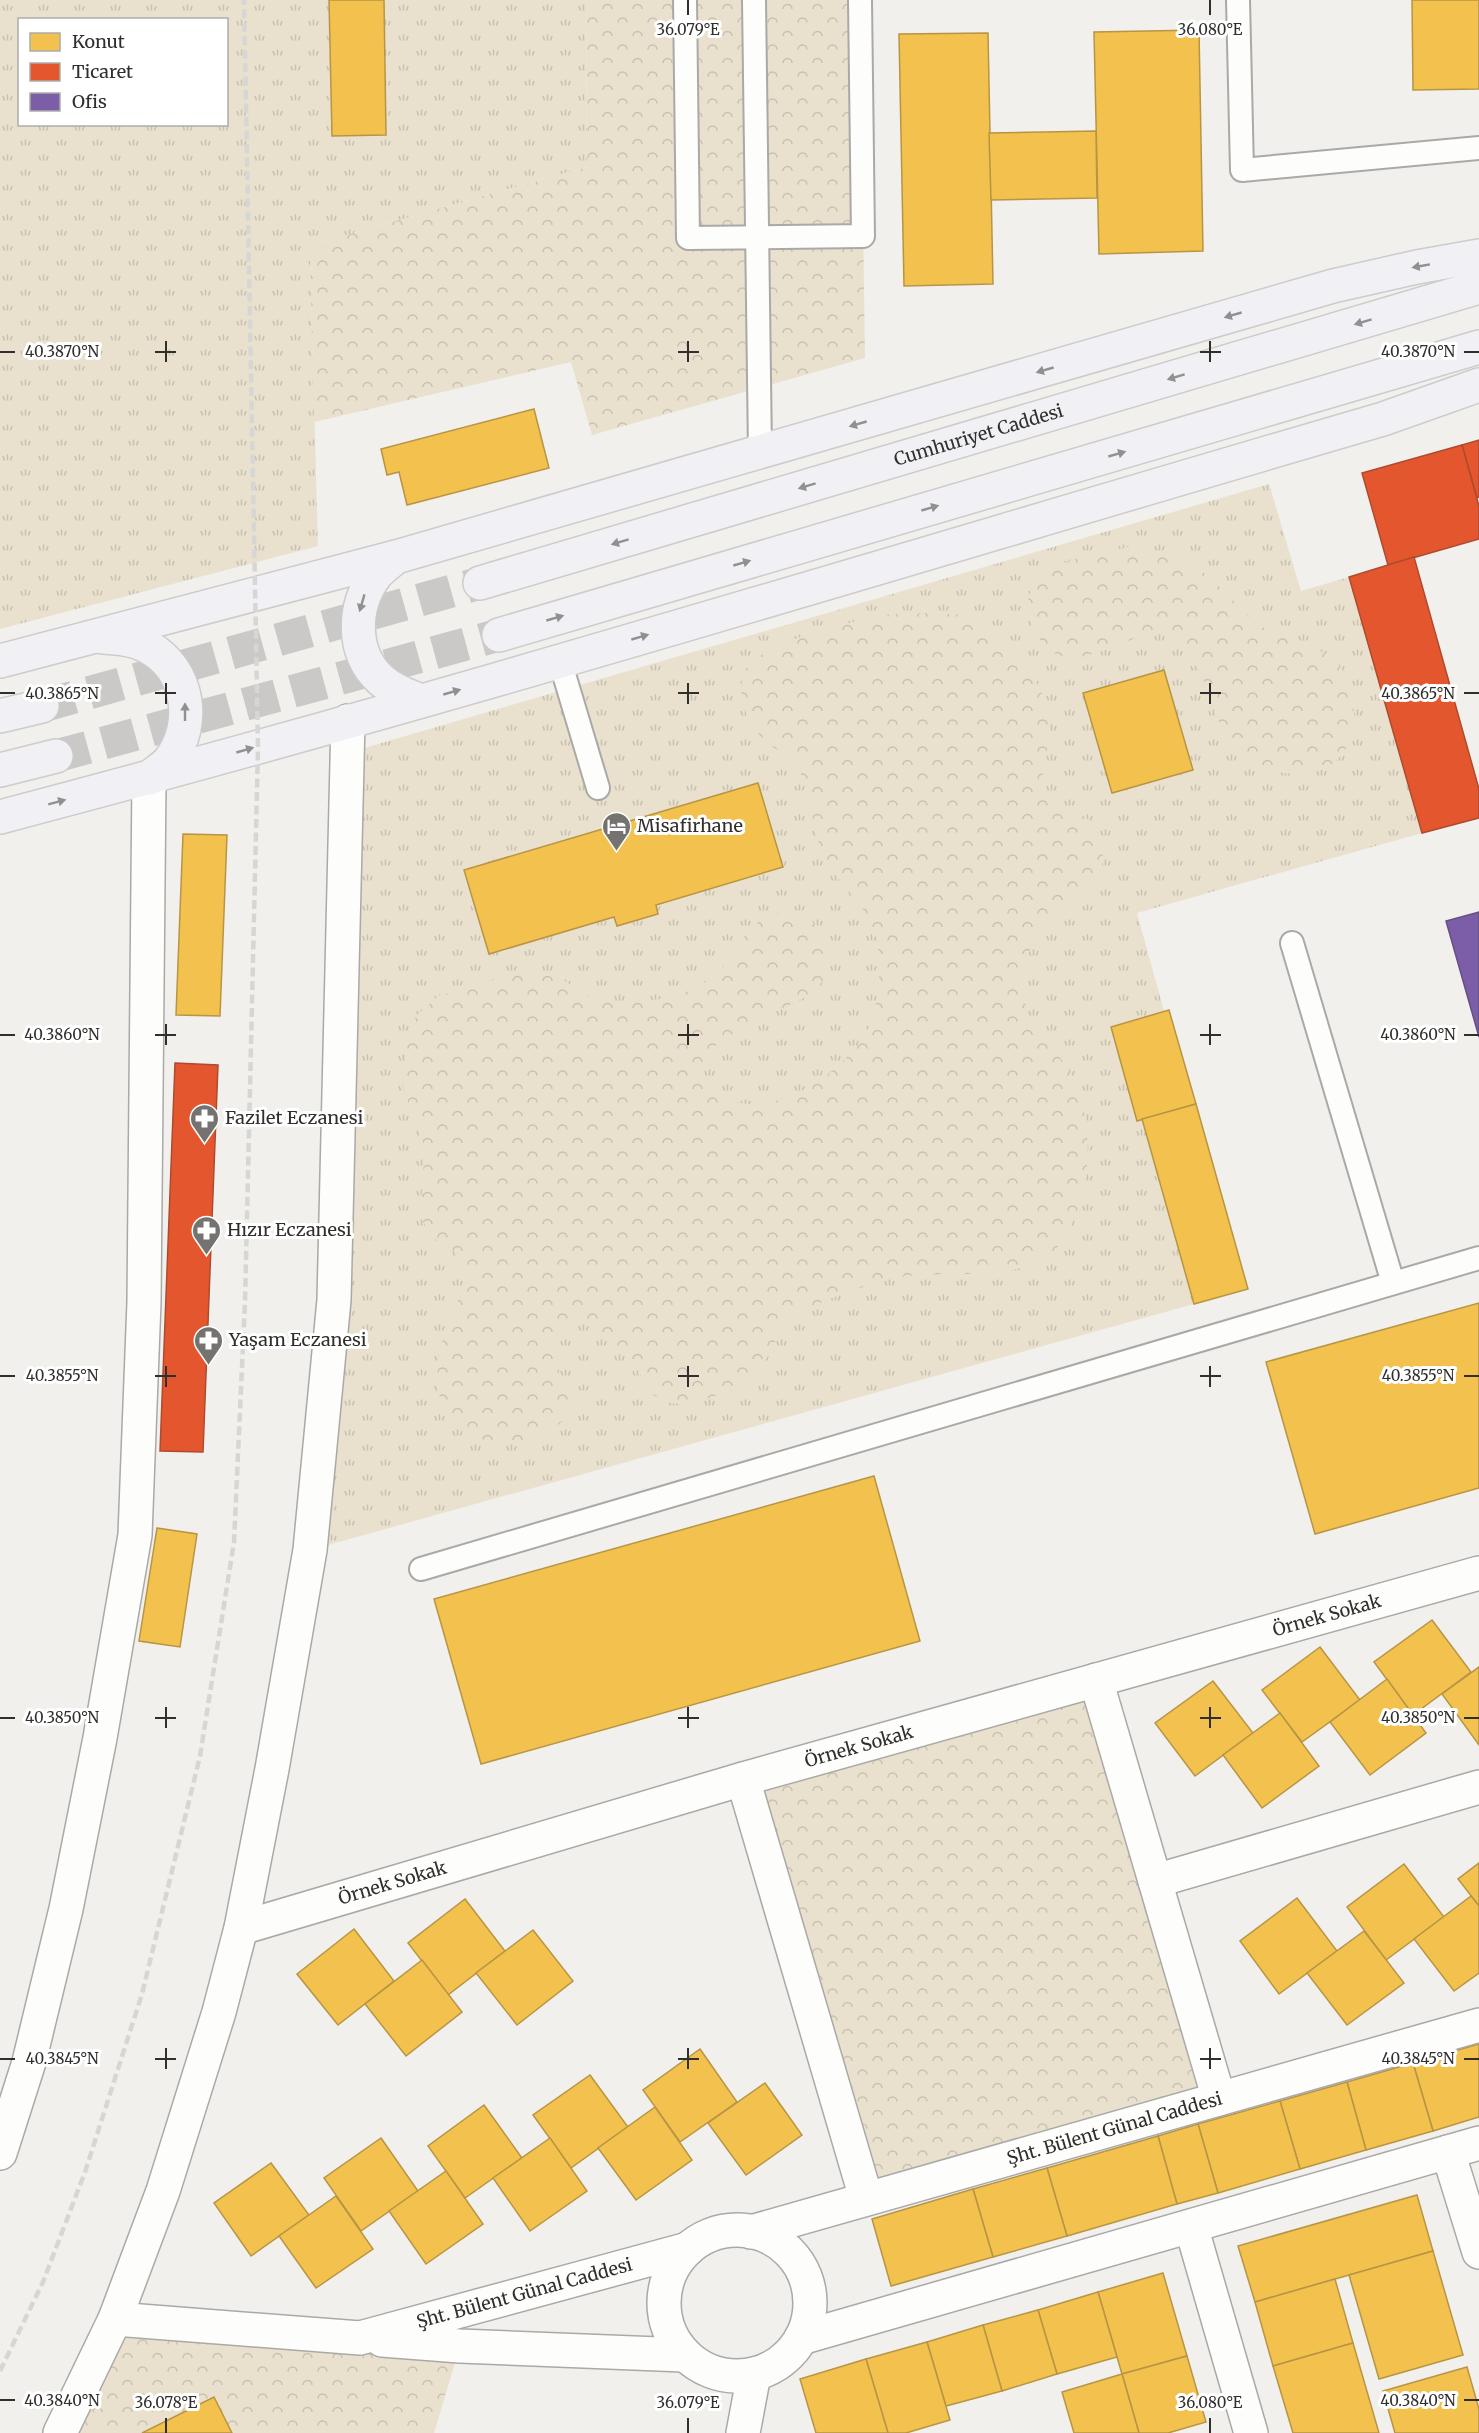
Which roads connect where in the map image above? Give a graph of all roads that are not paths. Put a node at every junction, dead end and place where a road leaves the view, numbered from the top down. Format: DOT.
graph roads {
  1 [pos="685,0"];
  2 [pos="753,0"];
  3 [pos="860,0"];
  4 [pos="1238,0"];
  5 [pos="1479,148"];
  6 [pos="757,237"];
  7 [pos="1479,256"];
  8 [pos="1479,287"];
  9 [pos="1479,347"];
  10 [pos="1479,385"];
  11 [pos="760,452"];
  12 [pos="396,557"];
  13 [pos="480,583"];
  14 [pos="499,634"];
  15 [pos="93,637"];
  16 [pos="560,660"];
  17 [pos="0,661"];
  18 [pos="421,701"];
  19 [pos="42,706"];
  20 [pos="0,716"];
  21 [pos="348,721"];
  22 [pos="56,756"];
  23 [pos="0,770"];
  24 [pos="149,778"];
  25 [pos="598,788"];
  26 [pos="0,817"];
  27 [pos="1292,942"];
  28 [pos="1479,1258"];
  29 [pos="1393,1283"];
  30 [pos="421,1569"];
  31 [pos="1479,1573"];
  32 [pos="1096,1680"];
  33 [pos="743,1779"];
  34 [pos="1479,1787"];
  35 [pos="1155,1881"];
  36 [pos="241,1928"];
  37 [pos="1479,2025"];
  38 [pos="1219,2098"];
  39 [pos="1479,2143"];
  40 [pos="1448,2152"];
  41 [pos="0,2153"];
  42 [pos="866,2198"];
  43 [pos="1191,2226"];
  44 [pos="751,2232"];
  45 [pos="688,2249"];
  46 [pos="1479,2252"];
  47 [pos="115,2319"];
  48 [pos="360,2338"];
  49 [pos="801,2338"];
  50 [pos="684,2355"];
  51 [pos="754,2374"];
  52 [pos="60,2433"];
  53 [pos="743,2433"];
  54 [pos="1251,2433"];
  1 -- 6 [label="lane"];
  2 -- 6 [label="lane"];
  3 -- 6 [label="lane"];
  4 -- 5 [label="lane"];
  6 -- 11 [label="lane"];
  7 -- 11 [label="highway, one-way"];
  8 -- 13 [label="highway, Cumhuriyet Caddesi, one-way"];
  14 -- 9 [label="highway, one-way"];
  16 -- 10 [label="highway, one-way"];
  11 -- 12 [label="highway"];
  12 -- 15 [label="highway"];
  12 -- 18 [label="highway, one-way"];
  15 -- 17 [label="highway"];
  24 -- 15 [label="highway, one-way"];
  18 -- 16 [label="highway, one-way"];
  16 -- 25 [label="lane"];
  18 -- 21 [label="highway"];
  19 -- 20 [label="highway"];
  24 -- 21 [label="highway, one-way"];
  21 -- 36 [label="street"];
  22 -- 23 [label="highway"];
  26 -- 24 [label="highway, one-way"];
  24 -- 41 [label="street"];
  27 -- 29 [label="lane"];
  28 -- 29 [label="lane"];
  29 -- 30 [label="lane"];
  31 -- 32 [label="street, Örnek Sokak"];
  32 -- 33 [label="street, Örnek Sokak"];
  32 -- 35 [label="street"];
  33 -- 36 [label="street, Örnek Sokak"];
  33 -- 42 [label="street"];
  34 -- 35 [label="street"];
  35 -- 38 [label="street"];
  36 -- 47 [label="street"];
  37 -- 38 [label="street, Şht. Bülent Günal Caddesi"];
  38 -- 42 [label="street, Şht. Bülent Günal Caddesi"];
  39 -- 40 [label="street"];
  40 -- 43 [label="street"];
  40 -- 46 [label="street"];
  42 -- 44 [label="street, Şht. Bülent Günal Caddesi"];
  43 -- 49 [label="street"];
  43 -- 54 [label="street"];
  44 -- 45 [label="street"];
  44 -- 49 [label="street"];
  45 -- 48 [label="street, Şht. Bülent Günal Caddesi"];
  45 -- 50 [label="street"];
  47 -- 48 [label="street, Şht. Bülent Günal Caddesi"];
  47 -- 52 [label="street"];
  48 -- 50 [label="street, Şht. Bülent Günal Caddesi"];
  49 -- 51 [label="street"];
  50 -- 51 [label="street"];
  51 -- 53 [label="street"];
}
